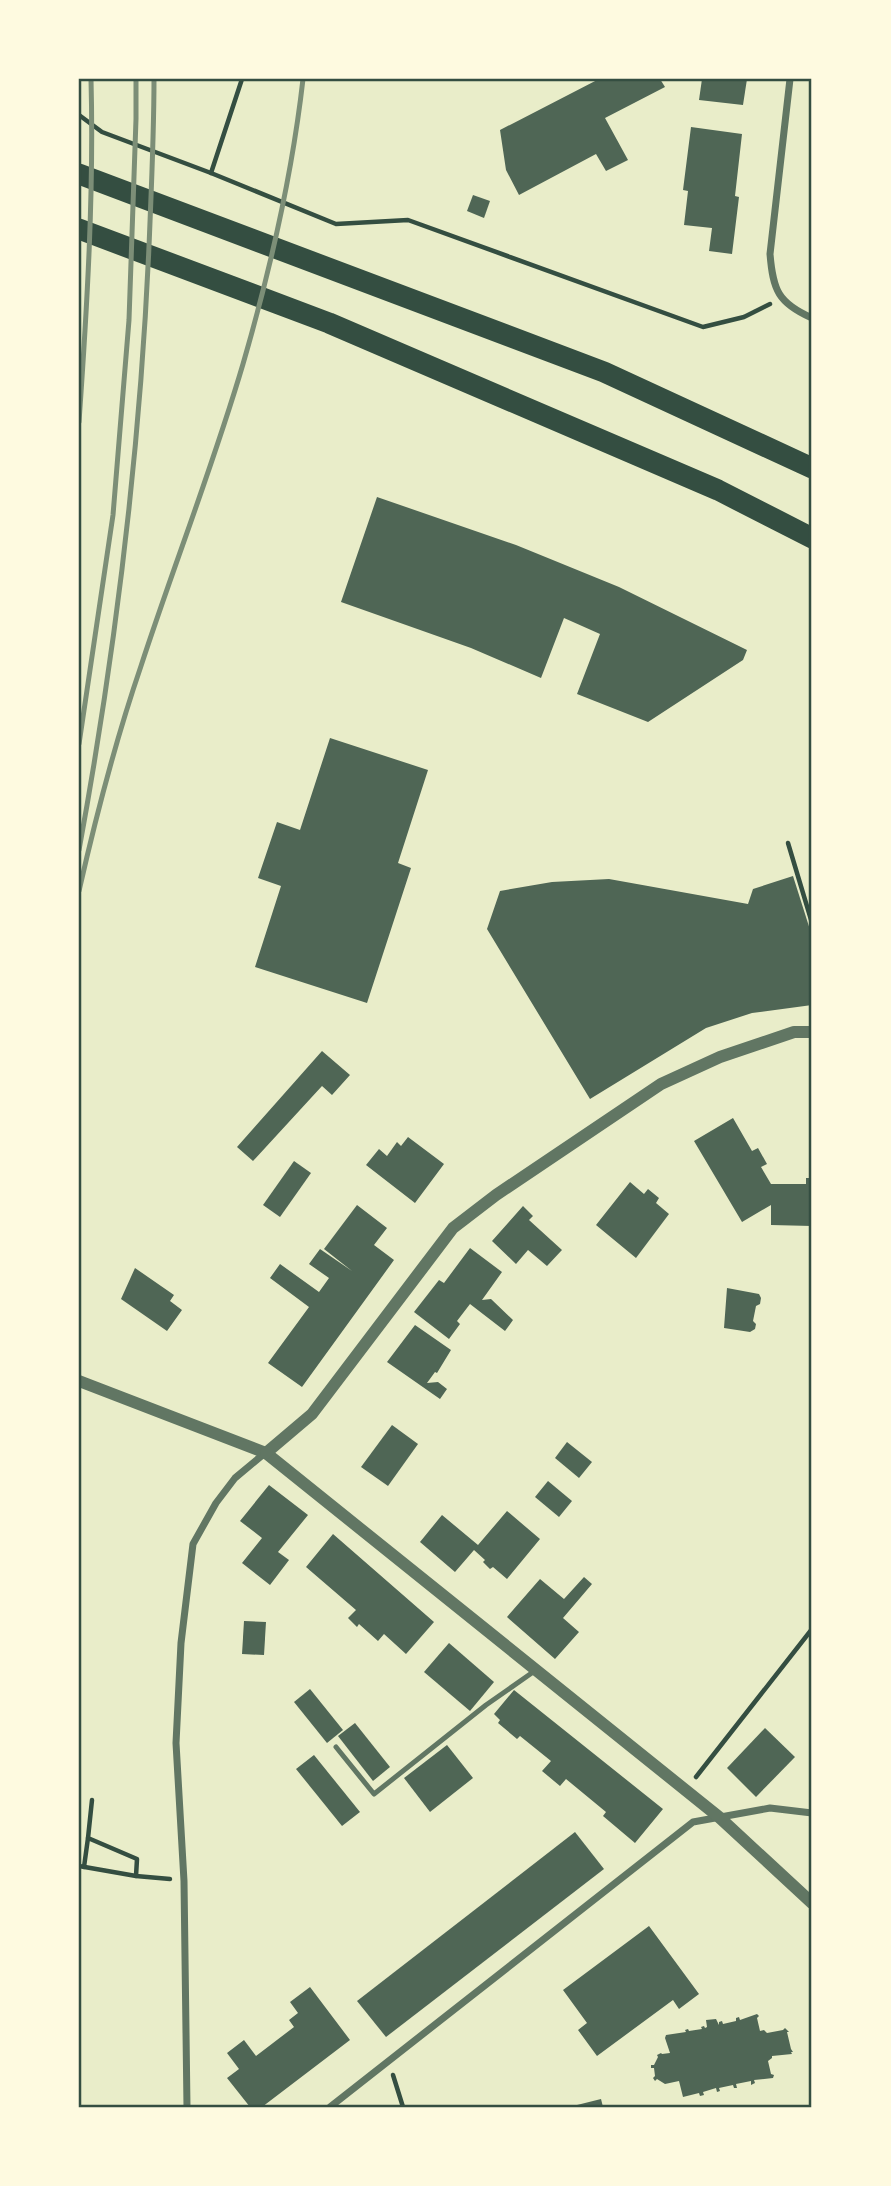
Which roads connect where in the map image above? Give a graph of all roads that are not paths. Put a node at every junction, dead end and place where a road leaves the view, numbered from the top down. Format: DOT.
graph roads {
  1 [pos="790,79"];
  2 [pos="79,174"];
  3 [pos="79,229"];
  4 [pos="812,318"];
  5 [pos="812,468"];
  6 [pos="812,538"];
  7 [pos="812,1032"];
  8 [pos="79,1381"];
  9 [pos="266,1453"];
  10 [pos="536,1670"];
  11 [pos="336,1747"];
  12 [pos="812,1813"];
  13 [pos="719,1817"];
  14 [pos="812,1903"];
  15 [pos="187,2107"];
  16 [pos="330,2107"];
  1 -- 4 [label="street"];
  2 -- 5 [label="highway"];
  3 -- 6 [label="highway"];
  7 -- 9 [label="street"];
  8 -- 9 [label="street"];
  9 -- 10 [label="street"];
  9 -- 15 [label="street"];
  10 -- 11 [label="lane"];
  10 -- 13 [label="street"];
  12 -- 13 [label="street"];
  13 -- 14 [label="street"];
  13 -- 16 [label="street"];
}
